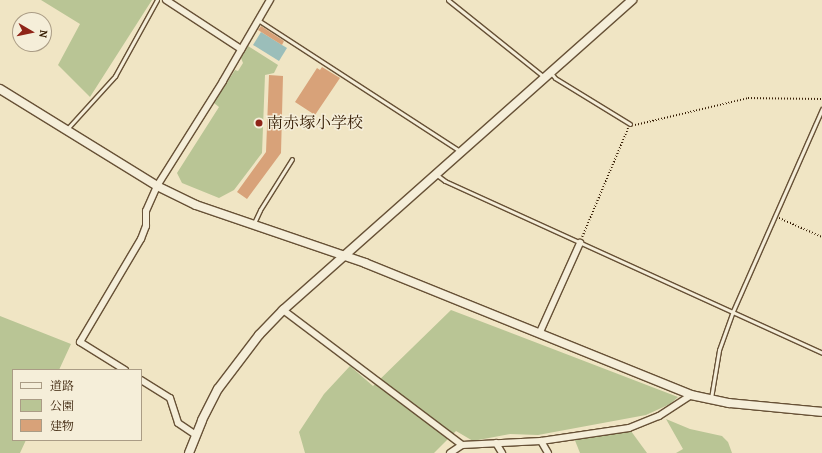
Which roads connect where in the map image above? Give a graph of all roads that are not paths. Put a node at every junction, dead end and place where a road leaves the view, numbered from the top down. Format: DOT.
graph roads {
  1 [pos="157,0"];
  2 [pos="166,0"];
  3 [pos="270,0"];
  4 [pos="448,0"];
  5 [pos="632,0"];
  6 [pos="258,20"];
  7 [pos="241,49"];
  8 [pos="547,75"];
  9 [pos="0,89"];
  10 [pos="822,109"];
  11 [pos="630,124"];
  12 [pos="66,130"];
  13 [pos="461,152"];
  14 [pos="292,159"];
  15 [pos="436,174"];
  16 [pos="156,186"];
  17 [pos="254,225"];
  18 [pos="580,243"];
  19 [pos="344,256"];
  20 [pos="283,310"];
  21 [pos="733,311"];
  22 [pos="540,332"];
  23 [pos="822,352"];
  24 [pos="123,369"];
  25 [pos="142,381"];
  26 [pos="691,395"];
  27 [pos="710,400"];
  28 [pos="822,412"];
  29 [pos="196,435"];
  30 [pos="541,441"];
  31 [pos="496,443"];
  32 [pos="462,445"];
  33 [pos="189,453"];
  34 [pos="450,453"];
  35 [pos="459,453"];
  36 [pos="502,453"];
  37 [pos="548,453"];
  1 -- 12 [label="lane"];
  2 -- 7 [label="street"];
  3 -- 6 [label="street"];
  4 -- 8 [label="lane"];
  5 -- 8 [label="street"];
  6 -- 7 [label="street"];
  6 -- 13 [label="lane"];
  7 -- 16 [label="street"];
  8 -- 11 [label="lane"];
  8 -- 13 [label="street"];
  9 -- 12 [label="street"];
  10 -- 21 [label="lane"];
  12 -- 16 [label="street"];
  13 -- 15 [label="street"];
  14 -- 17 [label="lane"];
  15 -- 18 [label="lane"];
  15 -- 19 [label="street"];
  16 -- 17 [label="street"];
  16 -- 24 [label="street"];
  17 -- 19 [label="street"];
  18 -- 21 [label="lane"];
  18 -- 22 [label="street"];
  19 -- 20 [label="street"];
  19 -- 22 [label="street"];
  20 -- 29 [label="street"];
  20 -- 32 [label="street"];
  21 -- 23 [label="lane"];
  21 -- 27 [label="lane"];
  22 -- 26 [label="street"];
  25 -- 29 [label="street"];
  26 -- 27 [label="street"];
  26 -- 30 [label="street"];
  27 -- 28 [label="street"];
  29 -- 33 [label="street"];
  30 -- 31 [label="street"];
  30 -- 37 [label="street"];
  31 -- 32 [label="street"];
  31 -- 36 [label="street"];
  32 -- 34 [label="street"];
  32 -- 35 [label="street"];
}
